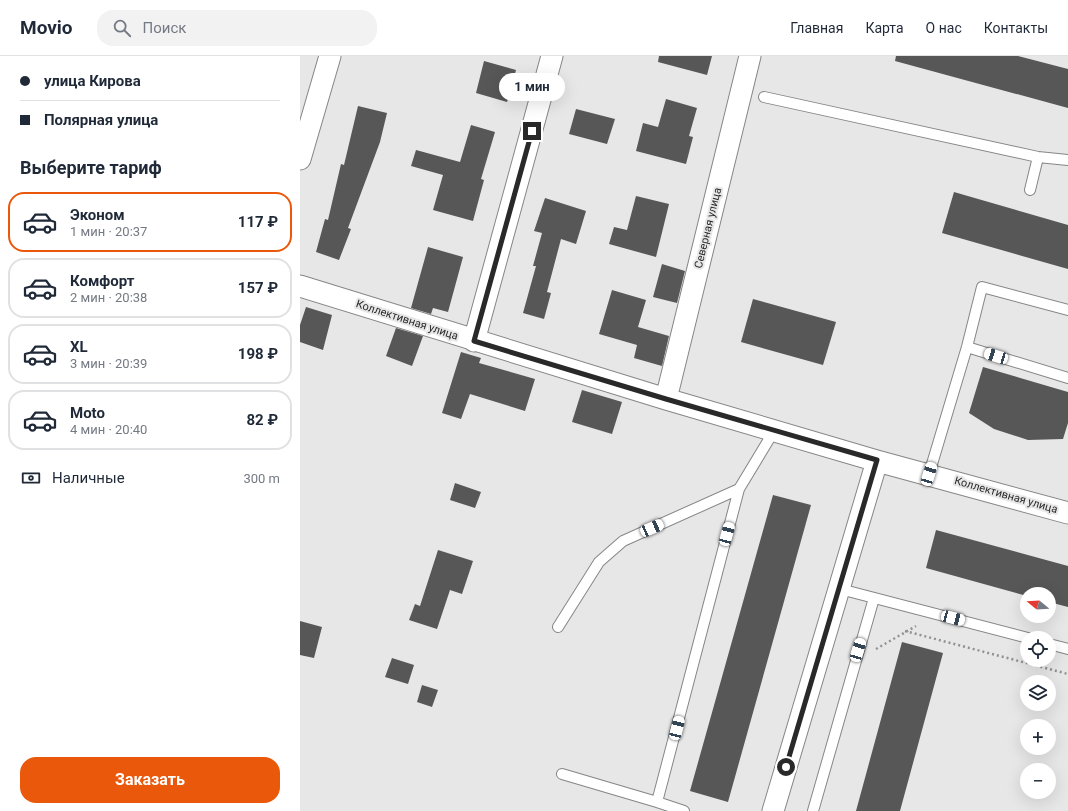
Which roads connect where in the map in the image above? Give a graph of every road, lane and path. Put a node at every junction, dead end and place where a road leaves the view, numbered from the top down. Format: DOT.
graph roads {
  1 [pos="330,56"];
  2 [pos="552,56"];
  3 [pos="750,56"];
  4 [pos="764,97"];
  5 [pos="1038,158"];
  6 [pos="300,159"];
  7 [pos="1068,160"];
  8 [pos="1030,190"];
  9 [pos="300,286"];
  10 [pos="1068,310"];
  11 [pos="474,341"];
  12 [pos="967,347"];
  13 [pos="1068,378"];
  14 [pos="666,399"];
  15 [pos="774,431"];
  16 [pos="877,460"];
  17 [pos="929,474"];
  18 [pos="739,490"];
  19 [pos="1068,513"];
  20 [pos="840,589"];
  21 [pos="874,598"];
  22 [pos="938,614"];
  23 [pos="558,626"];
  24 [pos="905,631"];
  25 [pos="1020,636"];
  26 [pos="1056,646"];
  27 [pos="1068,649"];
  28 [pos="854,663"];
  29 [pos="1068,674"];
  30 [pos="562,774"];
  31 [pos="657,802"];
  32 [pos="684,811"];
  33 [pos="773,811"];
  34 [pos="814,811"];
  1 -- 6 [label="street"];
  2 -- 11 [label="street"];
  3 -- 14 [label="street, Северная улица"];
  4 -- 5 [label="lane"];
  5 -- 7 [label="lane"];
  5 -- 8 [label="lane"];
  9 -- 11 [label="street, Коллективная улица"];
  10 -- 12 [label="lane"];
  11 -- 14 [label="street, Коллективная улица"];
  12 -- 13 [label="lane"];
  12 -- 17 [label="lane"];
  14 -- 15 [label="street, Коллективная улица"];
  15 -- 16 [label="street, Коллективная улица"];
  15 -- 18 [label="lane"];
  16 -- 17 [label="street, Коллективная улица"];
  16 -- 20 [label="street"];
  17 -- 19 [label="street, Коллективная улица"];
  18 -- 23 [label="lane"];
  18 -- 31 [label="lane"];
  20 -- 21 [label="lane"];
  20 -- 33 [label="street"];
  21 -- 22 [label="lane"];
  21 -- 28 [label="lane"];
  22 -- 24 [label="path"];
  22 -- 25 [label="lane"];
  24 -- 28 [label="path"];
  24 -- 29 [label="path"];
  26 -- 27 [label="lane"];
  28 -- 34 [label="lane"];
  30 -- 31 [label="lane"];
  31 -- 32 [label="lane"];
}
